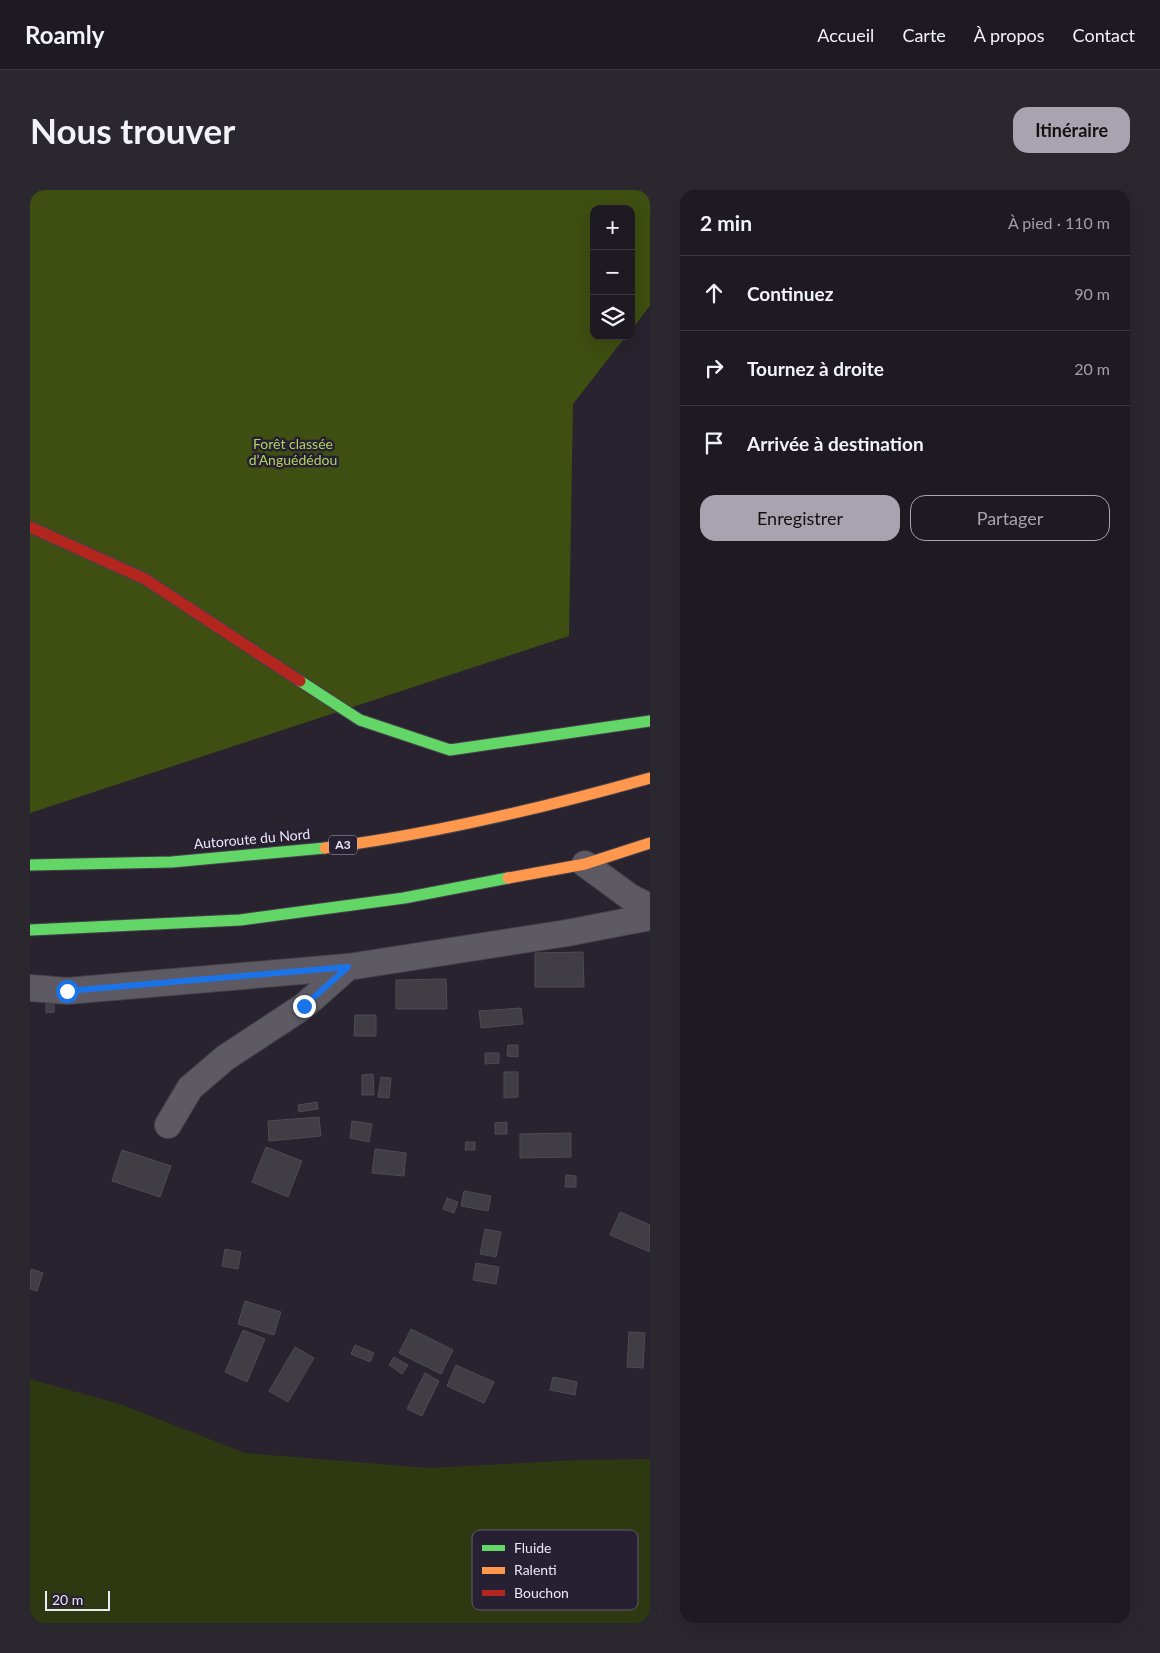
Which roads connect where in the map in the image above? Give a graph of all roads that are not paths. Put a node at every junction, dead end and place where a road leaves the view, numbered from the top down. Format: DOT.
graph roads {
  1 [pos="30,527"];
  2 [pos="650,721"];
  3 [pos="650,778"];
  4 [pos="650,843"];
  5 [pos="585,864"];
  6 [pos="30,865"];
  7 [pos="650,907"];
  8 [pos="650,917"];
  9 [pos="30,930"];
  10 [pos="348,967"];
  11 [pos="30,988"];
  12 [pos="168,1125"];
  1 -- 2 [label="main road"];
  3 -- 6 [label="main road, Autoroute du Nord / A3"];
  4 -- 5 [label="main road"];
  5 -- 7 [label="street"];
  5 -- 9 [label="main road"];
  8 -- 10 [label="street"];
  10 -- 11 [label="street"];
  10 -- 12 [label="street"];
}
